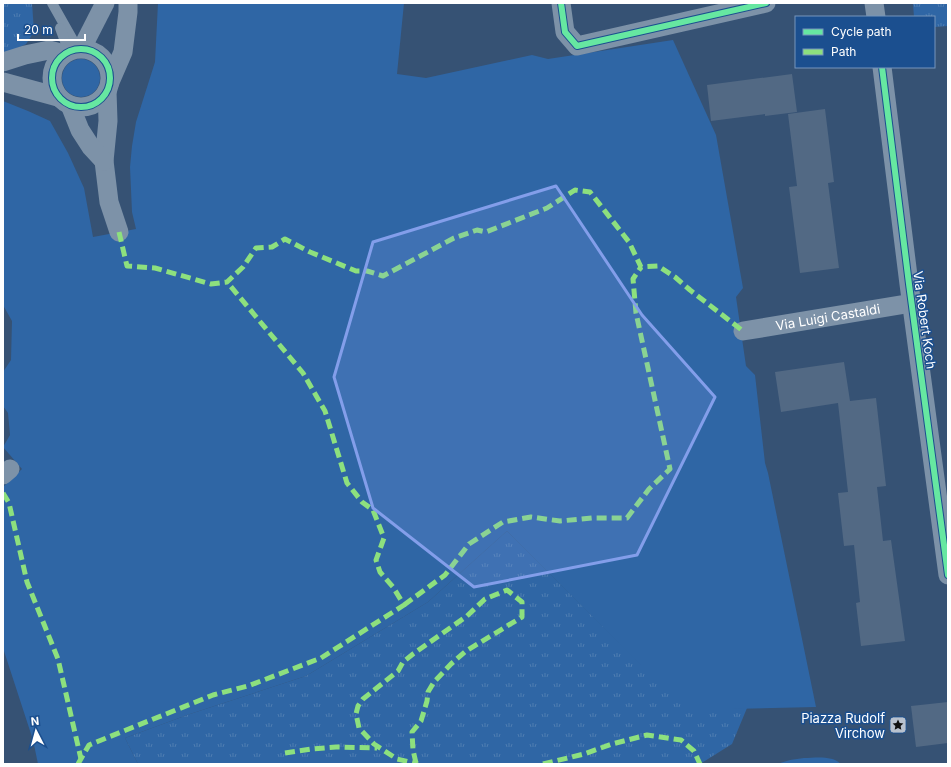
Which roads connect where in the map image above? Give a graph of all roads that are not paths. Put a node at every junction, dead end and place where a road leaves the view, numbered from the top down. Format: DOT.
graph roads {
  1 [pos="52,3"];
  2 [pos="105,3"];
  3 [pos="128,3"];
  4 [pos="561,3"];
  5 [pos="766,3"];
  6 [pos="874,3"];
  7 [pos="876,16"];
  8 [pos="73,51"];
  9 [pos="3,62"];
  10 [pos="882,68"];
  11 [pos="3,82"];
  12 [pos="109,87"];
  13 [pos="64,101"];
  14 [pos="104,161"];
  15 [pos="119,232"];
  16 [pos="912,303"];
  17 [pos="743,331"];
  18 [pos="948,575"];
  1 -- 8 [label="lane"];
  2 -- 8 [label="street"];
  3 -- 12 [label="street"];
  4 -- 5 [label="street"];
  6 -- 7 [label="street"];
  8 -- 9 [label="street"];
  8 -- 12 [label="street"];
  8 -- 13 [label="street"];
  10 -- 16 [label="street, Via Robert Koch"];
  11 -- 13 [label="street"];
  12 -- 13 [label="street"];
  12 -- 14 [label="street"];
  13 -- 14 [label="street"];
  14 -- 15 [label="street"];
  16 -- 17 [label="street, Via Luigi Castaldi"];
  16 -- 18 [label="street, Via Robert Koch"];
}
